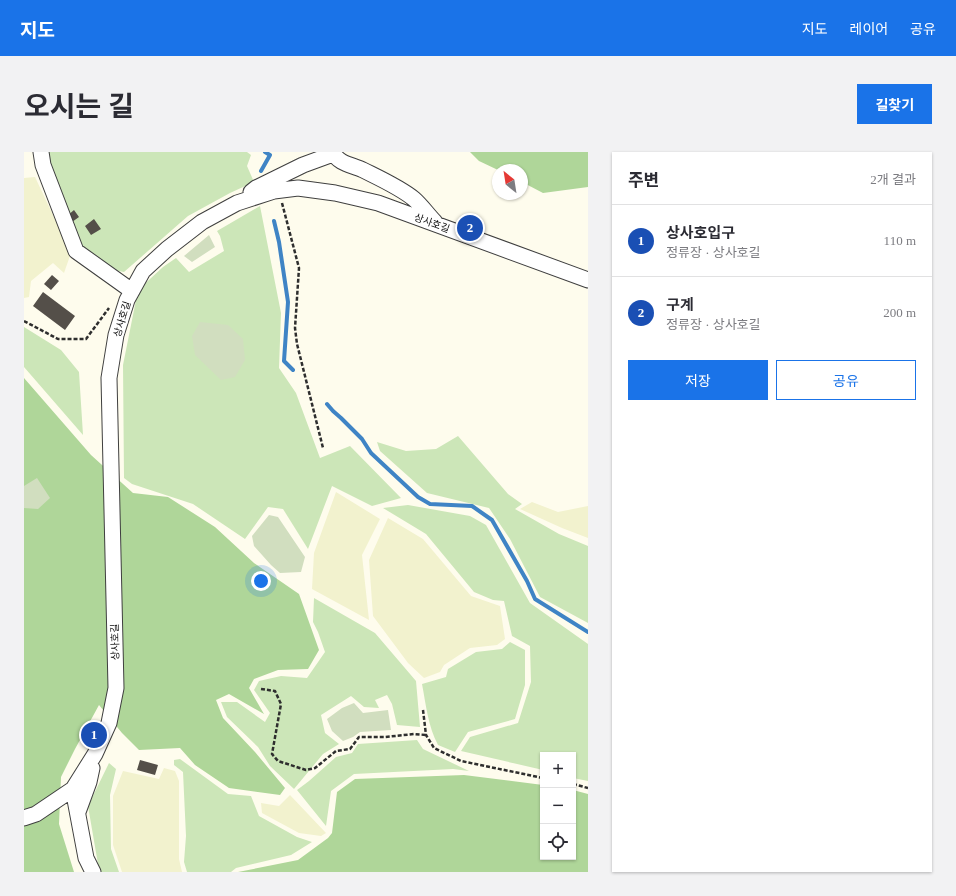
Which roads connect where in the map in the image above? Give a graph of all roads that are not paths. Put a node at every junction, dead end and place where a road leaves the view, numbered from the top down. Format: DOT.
graph roads {
  1 [pos="41,152"];
  2 [pos="333,153"];
  3 [pos="240,202"];
  4 [pos="438,225"];
  5 [pos="588,280"];
  6 [pos="132,291"];
  7 [pos="94,756"];
  8 [pos="73,789"];
  9 [pos="53,802"];
  10 [pos="77,813"];
  11 [pos="24,818"];
  12 [pos="93,872"];
  1 -- 6 [label="street"];
  2 -- 3 [label="street"];
  2 -- 4 [label="street"];
  3 -- 4 [label="street, 상사호길"];
  3 -- 6 [label="street, 상사호길"];
  4 -- 5 [label="street, 상사호길"];
  6 -- 7 [label="street, 상사호길"];
  7 -- 8 [label="street, 상사호길"];
  7 -- 10 [label="street"];
  8 -- 9 [label="street, 상사호길"];
  8 -- 10 [label="street"];
  9 -- 10 [label="street"];
  9 -- 11 [label="street, 상사호길"];
  10 -- 12 [label="street"];
}
